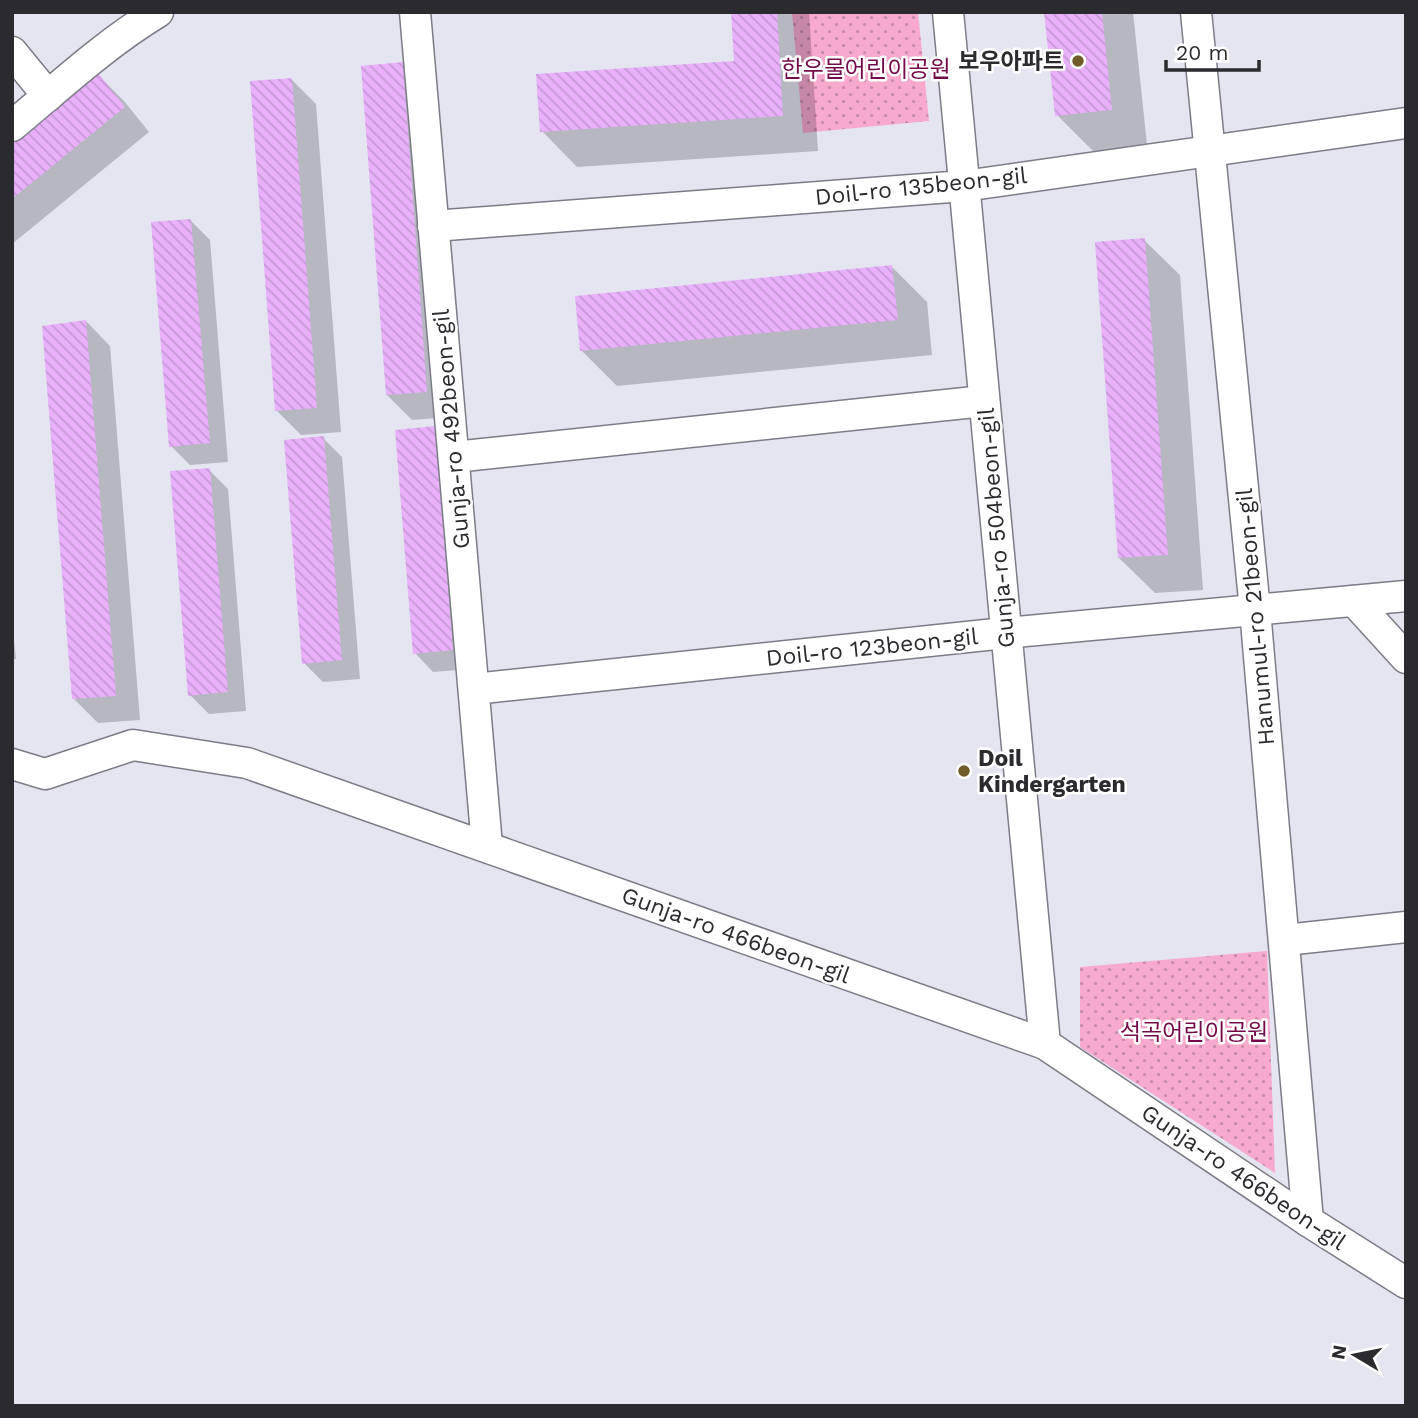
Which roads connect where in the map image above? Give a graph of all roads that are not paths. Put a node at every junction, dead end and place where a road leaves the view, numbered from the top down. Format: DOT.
graph roads {
  1 [pos="158,12"];
  2 [pos="415,12"];
  3 [pos="948,12"];
  4 [pos="1196,12"];
  5 [pos="12,52"];
  6 [pos="48,96"];
  7 [pos="1406,123"];
  8 [pos="12,126"];
  9 [pos="1211,150"];
  10 [pos="964,186"];
  11 [pos="433,226"];
  12 [pos="984,401"];
  13 [pos="454,457"];
  14 [pos="1406,596"];
  15 [pos="1354,601"];
  16 [pos="1255,610"];
  17 [pos="1005,633"];
  18 [pos="1406,658"];
  19 [pos="474,690"];
  20 [pos="12,764"];
  21 [pos="487,846"];
  22 [pos="1406,927"];
  23 [pos="1285,940"];
  24 [pos="1045,1044"];
  25 [pos="1308,1222"];
  26 [pos="1406,1283"];
  1 -- 6 [label="street"];
  2 -- 11 [label="street, Gunja-ro 492beon-gil"];
  3 -- 10 [label="street, Gunja-ro 504beon-gil"];
  4 -- 9 [label="street, Hanumul-ro 21beon-gil"];
  5 -- 6 [label="street"];
  6 -- 8 [label="street"];
  7 -- 9 [label="street, Doil-ro 135beon-gil"];
  9 -- 10 [label="street, Doil-ro 135beon-gil"];
  9 -- 16 [label="street, Hanumul-ro 21beon-gil"];
  10 -- 11 [label="street, Doil-ro 135beon-gil"];
  10 -- 12 [label="street, Gunja-ro 504beon-gil"];
  11 -- 13 [label="street, Gunja-ro 492beon-gil"];
  12 -- 13 [label="street"];
  12 -- 17 [label="street, Gunja-ro 504beon-gil"];
  13 -- 19 [label="street, Gunja-ro 492beon-gil"];
  14 -- 15 [label="street, Doil-ro 123beon-gil"];
  15 -- 16 [label="street, Doil-ro 123beon-gil"];
  15 -- 18 [label="street"];
  16 -- 17 [label="street, Doil-ro 123beon-gil"];
  16 -- 23 [label="street, Hanumul-ro 21beon-gil"];
  17 -- 19 [label="street, Doil-ro 123beon-gil"];
  17 -- 24 [label="street, Gunja-ro 504beon-gil"];
  19 -- 21 [label="street, Gunja-ro 492beon-gil"];
  20 -- 21 [label="street, Gunja-ro 466beon-gil"];
  21 -- 24 [label="street, Gunja-ro 466beon-gil"];
  22 -- 23 [label="street"];
  23 -- 25 [label="street, Hanumul-ro 21beon-gil"];
  24 -- 25 [label="street, Gunja-ro 466beon-gil"];
  25 -- 26 [label="street, Gunja-ro 466beon-gil"];
}
